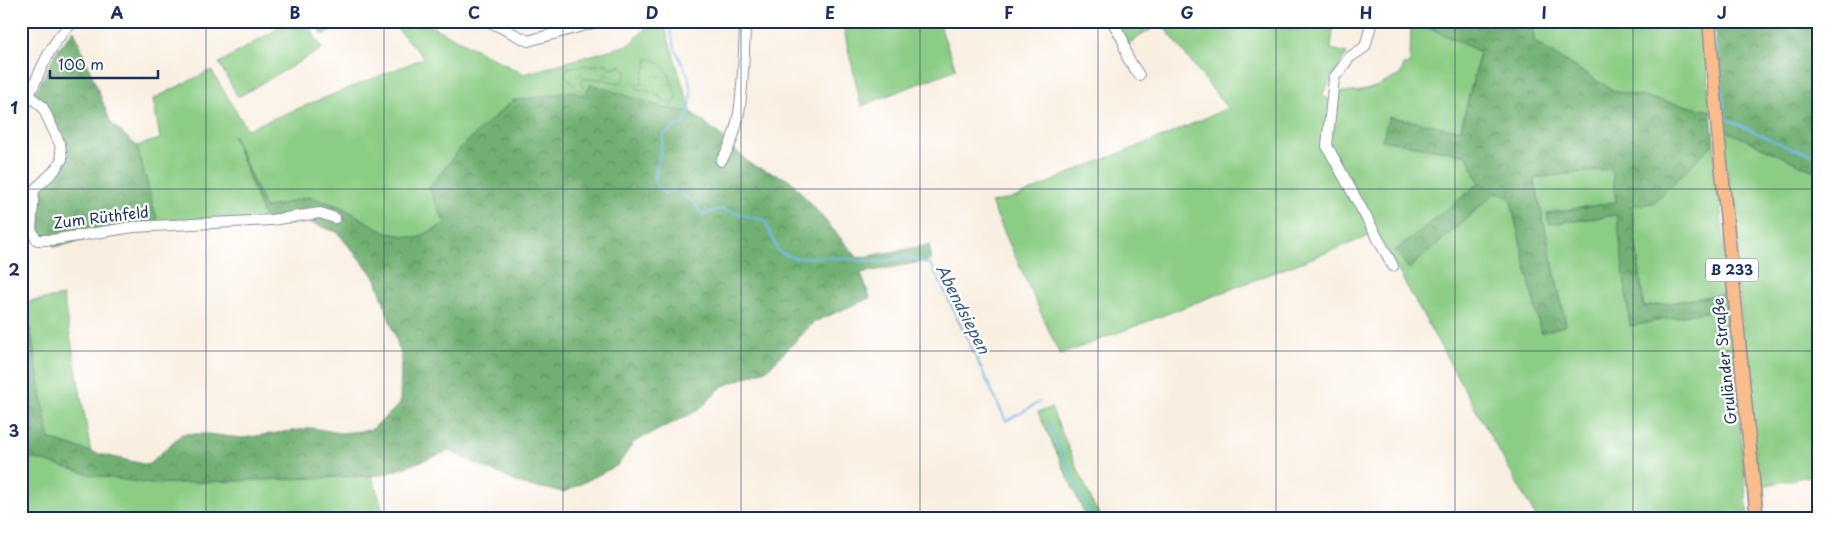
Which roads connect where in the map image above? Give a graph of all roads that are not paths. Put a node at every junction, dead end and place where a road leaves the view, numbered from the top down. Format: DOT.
graph roads {
  1 [pos="75,21"];
  2 [pos="488,21"];
  3 [pos="600,21"];
  4 [pos="744,21"];
  5 [pos="1112,21"];
  6 [pos="1372,21"];
  7 [pos="1709,21"];
  8 [pos="566,26"];
  9 [pos="1138,75"];
  10 [pos="21,83"];
  11 [pos="29,96"];
  12 [pos="21,110"];
  13 [pos="721,161"];
  14 [pos="335,218"];
  15 [pos="1393,266"];
  16 [pos="1757,519"];
  1 -- 11 [label="street"];
  2 -- 8 [label="street"];
  3 -- 8 [label="street"];
  4 -- 13 [label="street"];
  5 -- 9 [label="street"];
  6 -- 15 [label="street"];
  7 -- 16 [label="main road, Gruländer Straße / B 233"];
  10 -- 11 [label="street"];
  11 -- 12 [label="street"];
  11 -- 14 [label="street, Zum Rüthfeld"];
}
